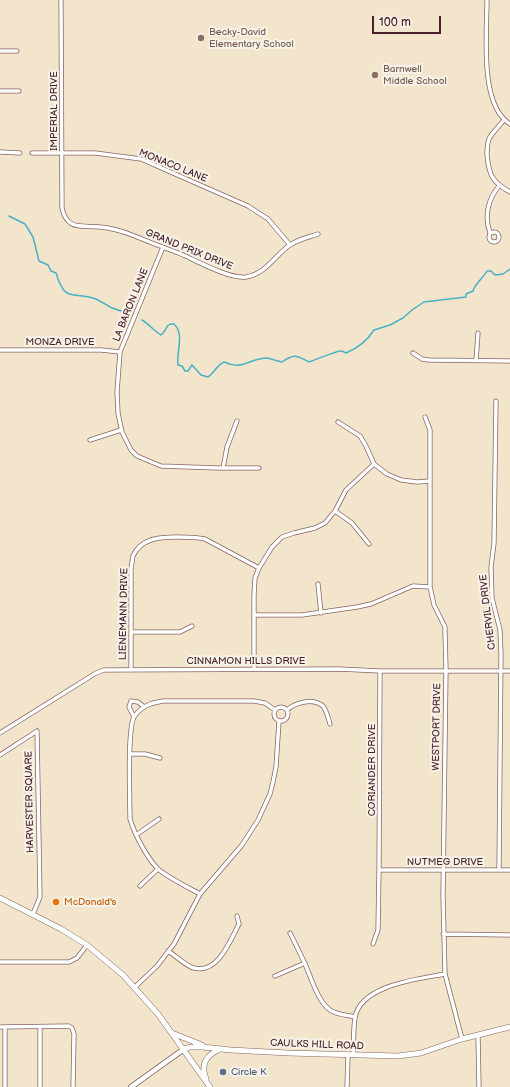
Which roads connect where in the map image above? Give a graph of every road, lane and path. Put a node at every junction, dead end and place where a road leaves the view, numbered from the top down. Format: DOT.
graph roads {
  1 [pos="61,0"];
  2 [pos="487,0"];
  3 [pos="0,51"];
  4 [pos="17,51"];
  5 [pos="0,91"];
  6 [pos="19,91"];
  7 [pos="504,120"];
  8 [pos="510,124"];
  9 [pos="0,152"];
  10 [pos="20,153"];
  11 [pos="32,153"];
  12 [pos="62,153"];
  13 [pos="499,186"];
  14 [pos="510,192"];
  15 [pos="67,221"];
  16 [pos="490,233"];
  17 [pos="318,234"];
  18 [pos="290,245"];
  19 [pos="163,247"];
  20 [pos="478,334"];
  21 [pos="0,350"];
  22 [pos="120,352"];
  23 [pos="413,353"];
  24 [pos="476,361"];
  25 [pos="510,361"];
  26 [pos="496,401"];
  27 [pos="425,417"];
  28 [pos="237,421"];
  29 [pos="338,422"];
  30 [pos="121,430"];
  31 [pos="90,440"];
  32 [pos="374,464"];
  33 [pos="223,468"];
  34 [pos="259,468"];
  35 [pos="430,481"];
  36 [pos="335,511"];
  37 [pos="369,544"];
  38 [pos="259,568"];
  39 [pos="318,584"];
  40 [pos="430,586"];
  41 [pos="320,613"];
  42 [pos="254,615"];
  43 [pos="192,626"];
  44 [pos="132,632"];
  45 [pos="254,669"];
  46 [pos="131,670"];
  47 [pos="446,670"];
  48 [pos="380,671"];
  49 [pos="500,671"];
  50 [pos="510,671"];
  51 [pos="143,706"];
  52 [pos="275,710"];
  53 [pos="287,710"];
  54 [pos="134,717"];
  55 [pos="279,721"];
  56 [pos="330,724"];
  57 [pos="0,733"];
  58 [pos="131,754"];
  59 [pos="0,755"];
  60 [pos="160,758"];
  61 [pos="159,819"];
  62 [pos="136,835"];
  63 [pos="158,869"];
  64 [pos="379,870"];
  65 [pos="443,870"];
  66 [pos="499,870"];
  67 [pos="510,870"];
  68 [pos="140,886"];
  69 [pos="200,894"];
  70 [pos="0,898"];
  71 [pos="33,914"];
  72 [pos="237,916"];
  73 [pos="290,933"];
  74 [pos="443,934"];
  75 [pos="510,935"];
  76 [pos="373,944"];
  77 [pos="87,945"];
  78 [pos="168,951"];
  79 [pos="0,962"];
  80 [pos="305,963"];
  81 [pos="444,974"];
  82 [pos="275,976"];
  83 [pos="135,987"];
  84 [pos="355,1017"];
  85 [pos="0,1027"];
  86 [pos="5,1027"];
  87 [pos="40,1027"];
  88 [pos="510,1027"];
  89 [pos="171,1032"];
  90 [pos="478,1035"];
  91 [pos="462,1039"];
  92 [pos="208,1047"];
  93 [pos="184,1049"];
  94 [pos="220,1049"];
  95 [pos="350,1055"];
  96 [pos="210,1086"];
  97 [pos="5,1087"];
  98 [pos="40,1087"];
  99 [pos="73,1087"];
  100 [pos="131,1087"];
  101 [pos="347,1087"];
  102 [pos="479,1087"];
  1 -- 12 [label="street, IMPERIAL DRIVE"];
  2 -- 7 [label="street"];
  3 -- 4 [label="street"];
  5 -- 6 [label="street"];
  7 -- 8 [label="street"];
  7 -- 13 [label="street"];
  9 -- 10 [label="street"];
  11 -- 12 [label="street, MONACO LANE"];
  12 -- 15 [label="street, IMPERIAL DRIVE"];
  12 -- 18 [label="street, MONACO LANE"];
  13 -- 14 [label="street"];
  13 -- 16 [label="street"];
  15 -- 19 [label="street, GRAND PRIX DRIVE"];
  17 -- 18 [label="street, GRAND PRIX DRIVE"];
  18 -- 19 [label="street, GRAND PRIX DRIVE"];
  19 -- 22 [label="street, LA BARON LANE"];
  20 -- 24 [label="street"];
  21 -- 22 [label="street, MONZA DRIVE"];
  22 -- 30 [label="street, LA BARON LANE"];
  23 -- 24 [label="street"];
  24 -- 25 [label="street"];
  26 -- 49 [label="street, CHERVIL DRIVE"];
  27 -- 35 [label="street, WESTPORT DRIVE"];
  28 -- 33 [label="street"];
  29 -- 32 [label="street"];
  30 -- 31 [label="street"];
  30 -- 33 [label="street, LA BARON LANE"];
  32 -- 35 [label="street"];
  32 -- 36 [label="street"];
  33 -- 34 [label="street, LA BARON LANE"];
  35 -- 40 [label="street, WESTPORT DRIVE"];
  36 -- 37 [label="street"];
  36 -- 38 [label="street"];
  38 -- 42 [label="street"];
  38 -- 44 [label="street, LIENEMANN DRIVE"];
  39 -- 41 [label="street"];
  40 -- 41 [label="street"];
  40 -- 47 [label="street, WESTPORT DRIVE"];
  41 -- 42 [label="street"];
  42 -- 45 [label="street"];
  43 -- 44 [label="street"];
  44 -- 46 [label="street, LIENEMANN DRIVE"];
  45 -- 46 [label="street, CINNAMON HILLS DRIVE"];
  45 -- 48 [label="street, CINNAMON HILLS DRIVE"];
  46 -- 57 [label="street, CINNAMON HILLS DRIVE"];
  47 -- 48 [label="street, CINNAMON HILLS DRIVE"];
  47 -- 49 [label="street, CINNAMON HILLS DRIVE"];
  47 -- 65 [label="street, WESTPORT DRIVE"];
  48 -- 64 [label="street, CORIANDER DRIVE"];
  49 -- 50 [label="street, CINNAMON HILLS DRIVE"];
  49 -- 66 [label="street, CHERVIL DRIVE"];
  51 -- 52 [label="street"];
  51 -- 54 [label="street"];
  51 -- 54 [label="street"];
  52 -- 53 [label="street"];
  52 -- 55 [label="street"];
  53 -- 55 [label="street"];
  53 -- 56 [label="street"];
  54 -- 58 [label="street"];
  55 -- 69 [label="street"];
  58 -- 60 [label="street"];
  58 -- 62 [label="street"];
  59 -- 71 [label="street, HARVESTER SQUARE"];
  61 -- 62 [label="street"];
  62 -- 63 [label="street"];
  63 -- 68 [label="street"];
  63 -- 69 [label="street"];
  64 -- 65 [label="street, NUTMEG DRIVE"];
  64 -- 76 [label="street, CORIANDER DRIVE"];
  65 -- 66 [label="street, NUTMEG DRIVE"];
  65 -- 74 [label="street, WESTPORT DRIVE"];
  66 -- 67 [label="street, NUTMEG DRIVE"];
  69 -- 78 [label="street"];
  70 -- 71 [label="main road"];
  71 -- 77 [label="main road"];
  72 -- 78 [label="street"];
  73 -- 80 [label="street"];
  74 -- 75 [label="street"];
  74 -- 81 [label="street, WESTPORT DRIVE"];
  77 -- 79 [label="street"];
  77 -- 83 [label="main road"];
  78 -- 83 [label="street"];
  80 -- 82 [label="street"];
  80 -- 84 [label="street"];
  81 -- 84 [label="street"];
  81 -- 91 [label="street, WESTPORT DRIVE"];
  83 -- 89 [label="main road"];
  84 -- 95 [label="street"];
  85 -- 86 [label="street"];
  86 -- 87 [label="street"];
  86 -- 97 [label="street"];
  87 -- 98 [label="street"];
  87 -- 99 [label="street"];
  88 -- 90 [label="main road, CAULKS HILL ROAD"];
  89 -- 92 [label="main road"];
  89 -- 93 [label="main road"];
  90 -- 91 [label="main road, CAULKS HILL ROAD"];
  90 -- 102 [label="street"];
  91 -- 95 [label="main road, CAULKS HILL ROAD"];
  92 -- 93 [label="main road, CAULKS HILL ROAD"];
  92 -- 94 [label="main road, CAULKS HILL ROAD"];
  93 -- 96 [label="main road"];
  93 -- 100 [label="street, CAULKS HILL ROAD"];
  94 -- 95 [label="main road, CAULKS HILL ROAD"];
  94 -- 96 [label="main road"];
  95 -- 101 [label="street"];
}
